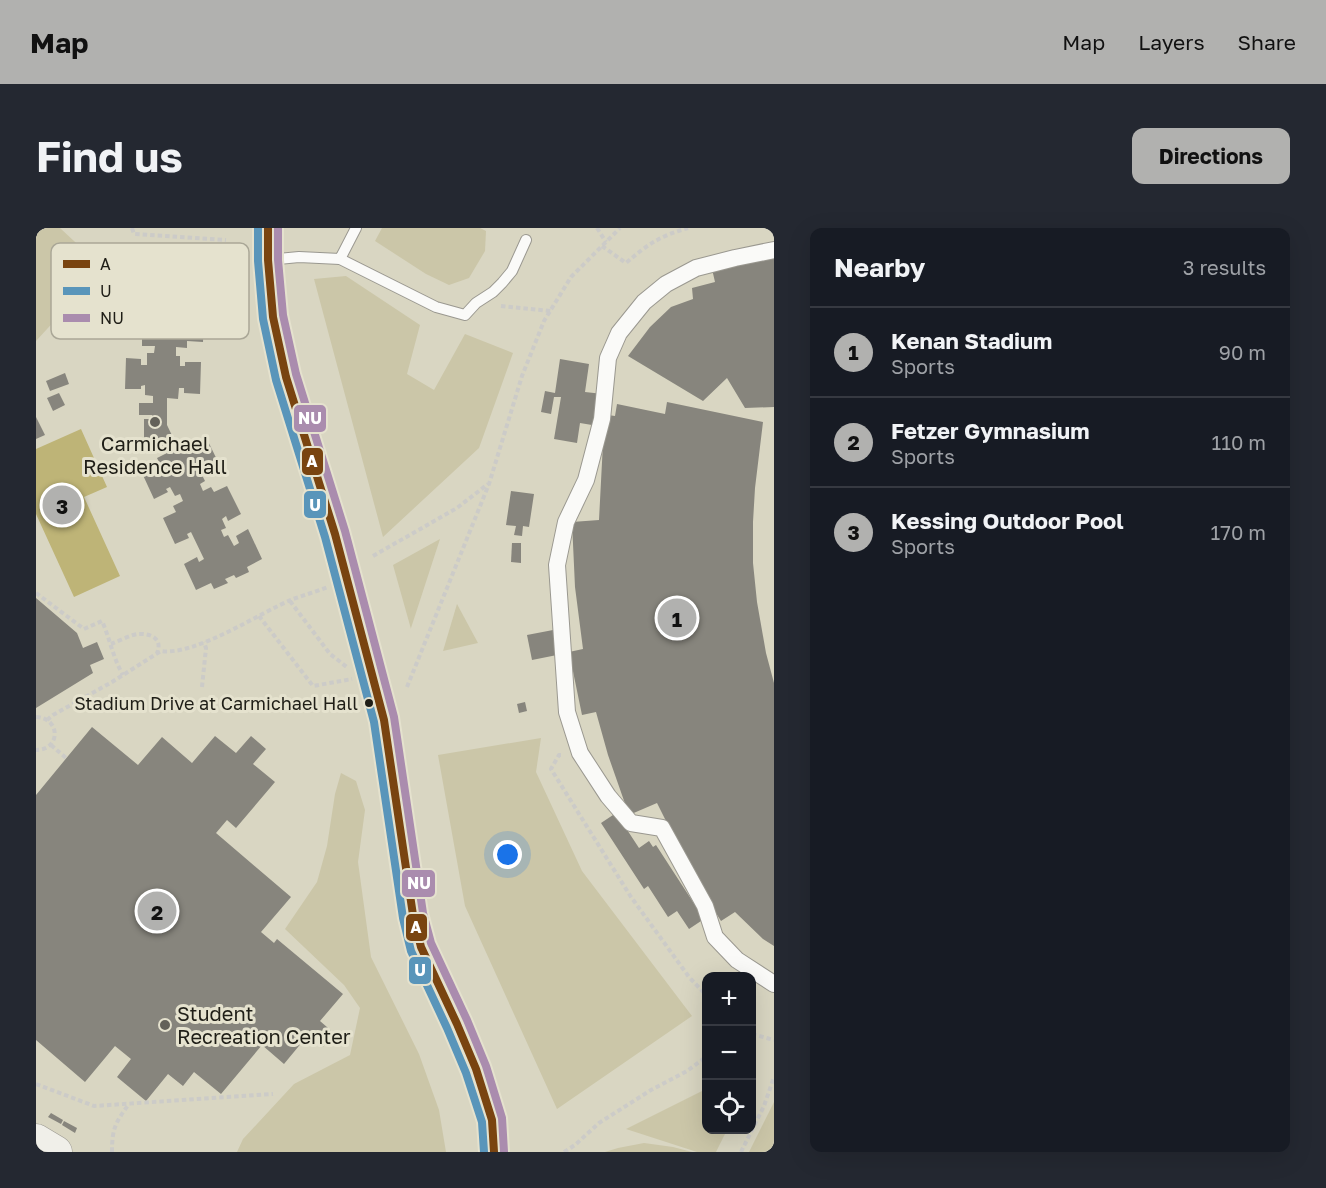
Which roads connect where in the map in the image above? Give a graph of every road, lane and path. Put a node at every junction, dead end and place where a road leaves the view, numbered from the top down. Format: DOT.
graph roads {
  1 [pos="133,228"];
  2 [pos="268,228"];
  3 [pos="356,228"];
  4 [pos="597,228"];
  5 [pos="620,228"];
  6 [pos="688,228"];
  7 [pos="226,240"];
  8 [pos="526,240"];
  9 [pos="606,242"];
  10 [pos="602,246"];
  11 [pos="774,250"];
  12 [pos="340,259"];
  13 [pos="268,260"];
  14 [pos="476,303"];
  15 [pos="551,311"];
  16 [pos="489,484"];
  17 [pos="373,556"];
  18 [pos="329,587"];
  19 [pos="36,593"];
  20 [pos="290,601"];
  21 [pos="259,616"];
  22 [pos="204,642"];
  23 [pos="111,644"];
  24 [pos="156,653"];
  25 [pos="351,671"];
  26 [pos="123,675"];
  27 [pos="352,678"];
  28 [pos="202,687"];
  29 [pos="407,687"];
  30 [pos="36,717"];
  31 [pos="48,720"];
  32 [pos="51,745"];
  33 [pos="38,750"];
  34 [pos="580,753"];
  35 [pos="36,755"];
  36 [pos="66,758"];
  37 [pos="774,984"];
  38 [pos="702,991"];
  39 [pos="756,1035"];
  40 [pos="774,1040"];
  41 [pos="702,1060"];
  42 [pos="774,1077"];
  43 [pos="36,1084"];
  44 [pos="273,1094"];
  45 [pos="129,1104"];
  46 [pos="36,1140"];
  47 [pos="56,1152"];
  48 [pos="112,1152"];
  49 [pos="494,1152"];
  50 [pos="564,1152"];
  51 [pos="741,1152"];
  1 -- 7 [label="path"];
  2 -- 13 [label="street"];
  3 -- 12 [label="lane"];
  4 -- 9 [label="path"];
  5 -- 9 [label="path"];
  6 -- 10 [label="path"];
  8 -- 14 [label="lane"];
  9 -- 10 [label="path"];
  10 -- 15 [label="path"];
  11 -- 34 [label="street"];
  12 -- 13 [label="lane"];
  12 -- 14 [label="lane"];
  13 -- 49 [label="street"];
  14 -- 15 [label="path"];
  15 -- 16 [label="path"];
  16 -- 17 [label="path"];
  16 -- 29 [label="path"];
  18 -- 20 [label="path"];
  19 -- 23 [label="path"];
  20 -- 21 [label="path"];
  20 -- 25 [label="path"];
  21 -- 22 [label="path"];
  21 -- 27 [label="path"];
  22 -- 24 [label="path"];
  22 -- 28 [label="path"];
  23 -- 24 [label="path"];
  23 -- 26 [label="path"];
  24 -- 26 [label="path"];
  26 -- 31 [label="path"];
  30 -- 31 [label="path"];
  31 -- 32 [label="path"];
  32 -- 33 [label="path"];
  32 -- 36 [label="path"];
  33 -- 35 [label="path"];
  34 -- 37 [label="street"];
  34 -- 38 [label="path"];
  39 -- 40 [label="path"];
  41 -- 50 [label="path"];
  42 -- 51 [label="path"];
  43 -- 45 [label="path"];
  44 -- 45 [label="path"];
  45 -- 48 [label="path"];
  46 -- 47 [label="main road"];
}
